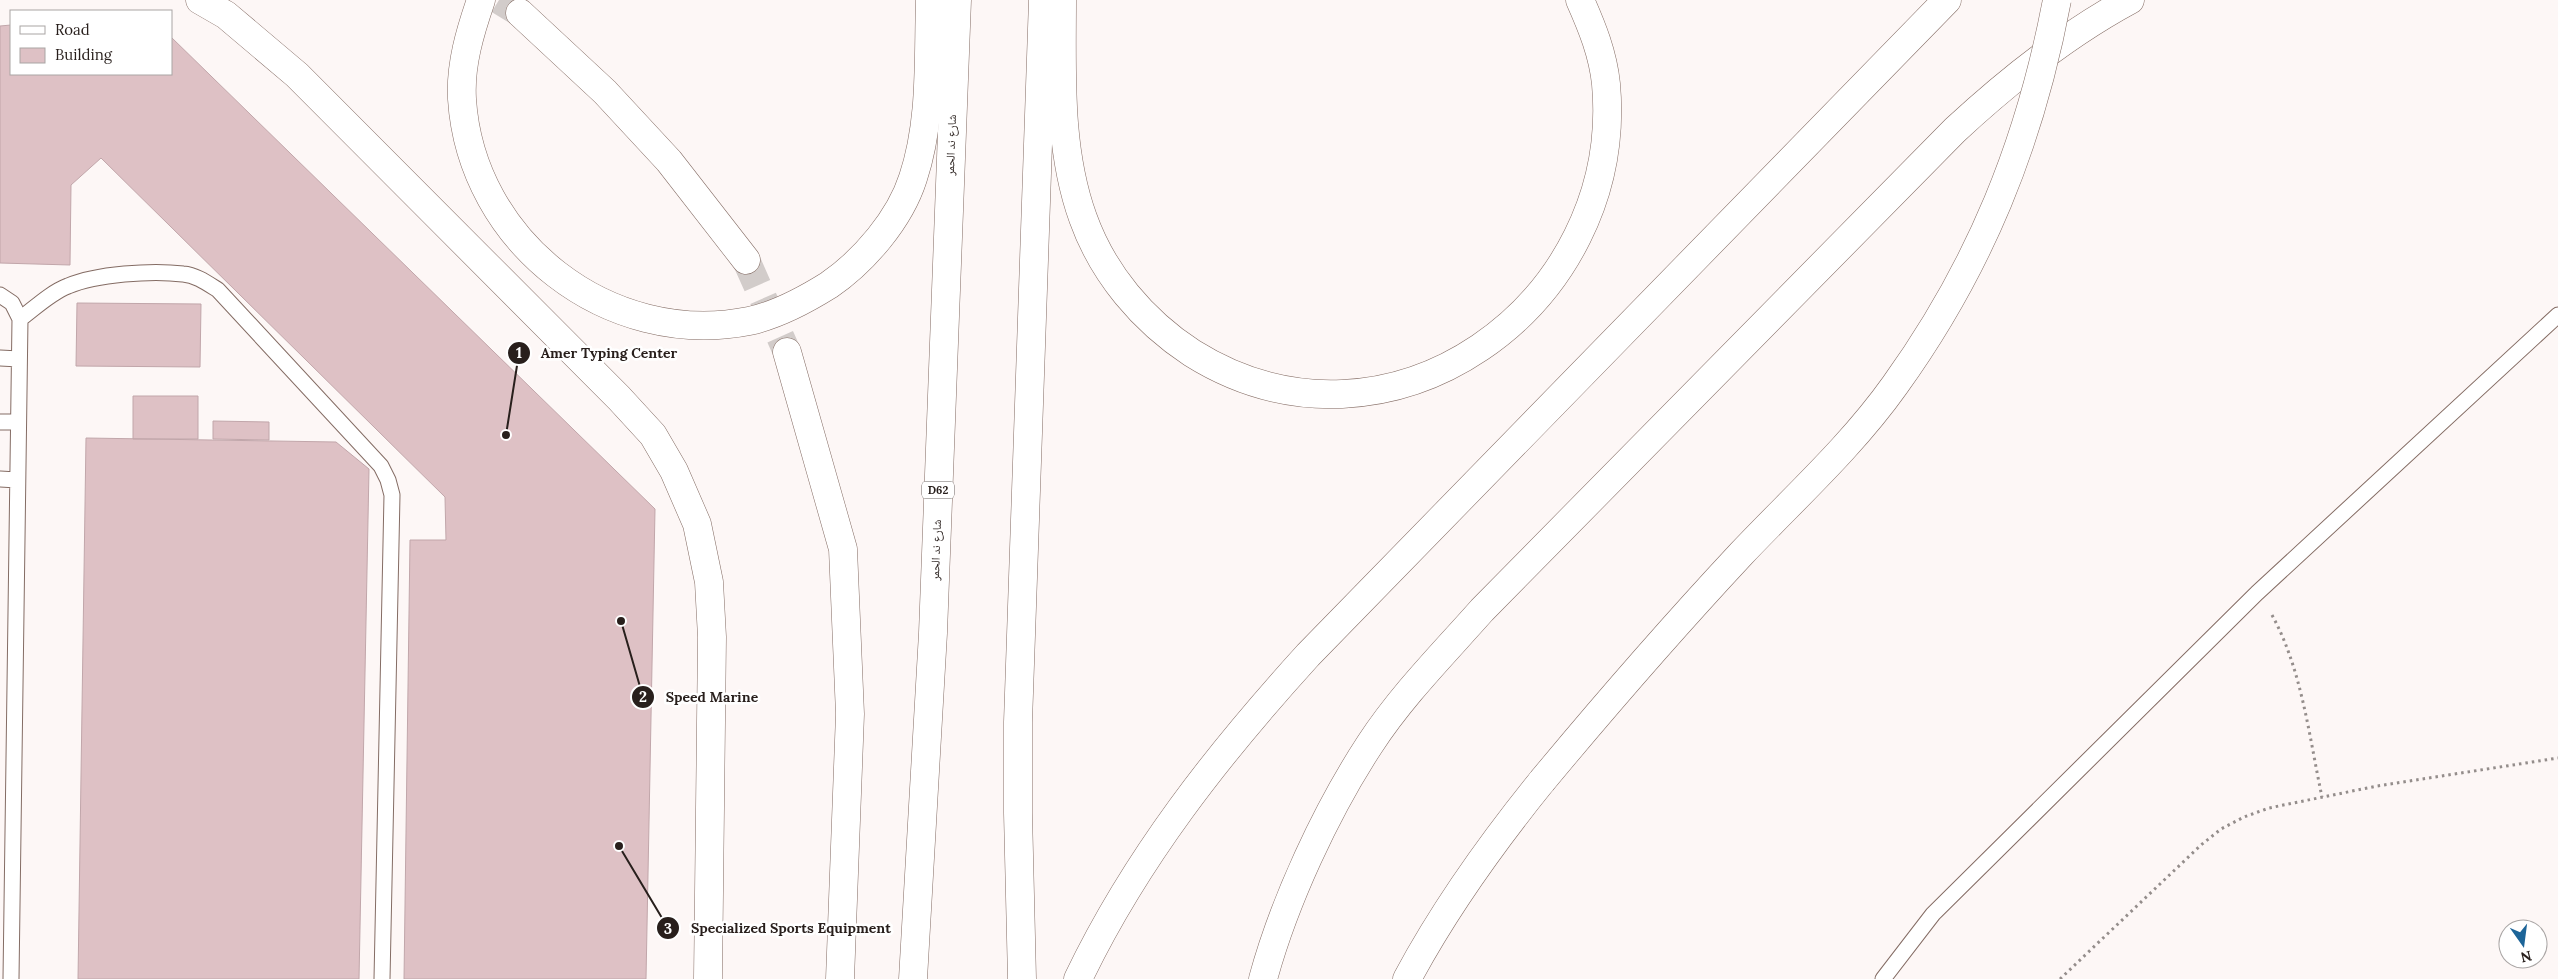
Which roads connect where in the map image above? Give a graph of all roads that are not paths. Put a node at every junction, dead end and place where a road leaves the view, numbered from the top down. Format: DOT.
graph roads {
  1 [pos="200,0"];
  2 [pos="481,0"];
  3 [pos="930,0"];
  4 [pos="957,0"];
  5 [pos="1043,0"];
  6 [pos="1062,0"];
  7 [pos="1580,0"];
  8 [pos="1947,0"];
  9 [pos="2057,0"];
  10 [pos="2130,0"];
  11 [pos="520,13"];
  12 [pos="746,260"];
  13 [pos="0,295"];
  14 [pos="2558,315"];
  15 [pos="20,319"];
  16 [pos="787,352"];
  17 [pos="0,358"];
  18 [pos="19,358"];
  19 [pos="0,422"];
  20 [pos="18,422"];
  21 [pos="0,479"];
  22 [pos="17,480"];
  23 [pos="11,979"];
  24 [pos="382,979"];
  25 [pos="708,979"];
  26 [pos="840,979"];
  27 [pos="913,979"];
  28 [pos="1022,979"];
  29 [pos="1078,979"];
  30 [pos="1263,979"];
  31 [pos="1407,979"];
  32 [pos="1883,979"];
  1 -- 25 [label="main road"];
  2 -- 3 [label="main road"];
  4 -- 27 [label="main road, شارع ند الحمر / D62"];
  5 -- 28 [label="main road"];
  6 -- 7 [label="main road"];
  8 -- 29 [label="main road"];
  9 -- 31 [label="main road, bridge"];
  10 -- 30 [label="main road"];
  11 -- 12 [label="main road"];
  13 -- 15 [label="lane"];
  14 -- 32 [label="lane"];
  15 -- 18 [label="lane"];
  15 -- 24 [label="lane"];
  16 -- 26 [label="main road"];
  17 -- 18 [label="lane"];
  18 -- 20 [label="lane"];
  19 -- 20 [label="lane"];
  20 -- 22 [label="lane"];
  21 -- 22 [label="lane"];
  22 -- 23 [label="lane"];
}
